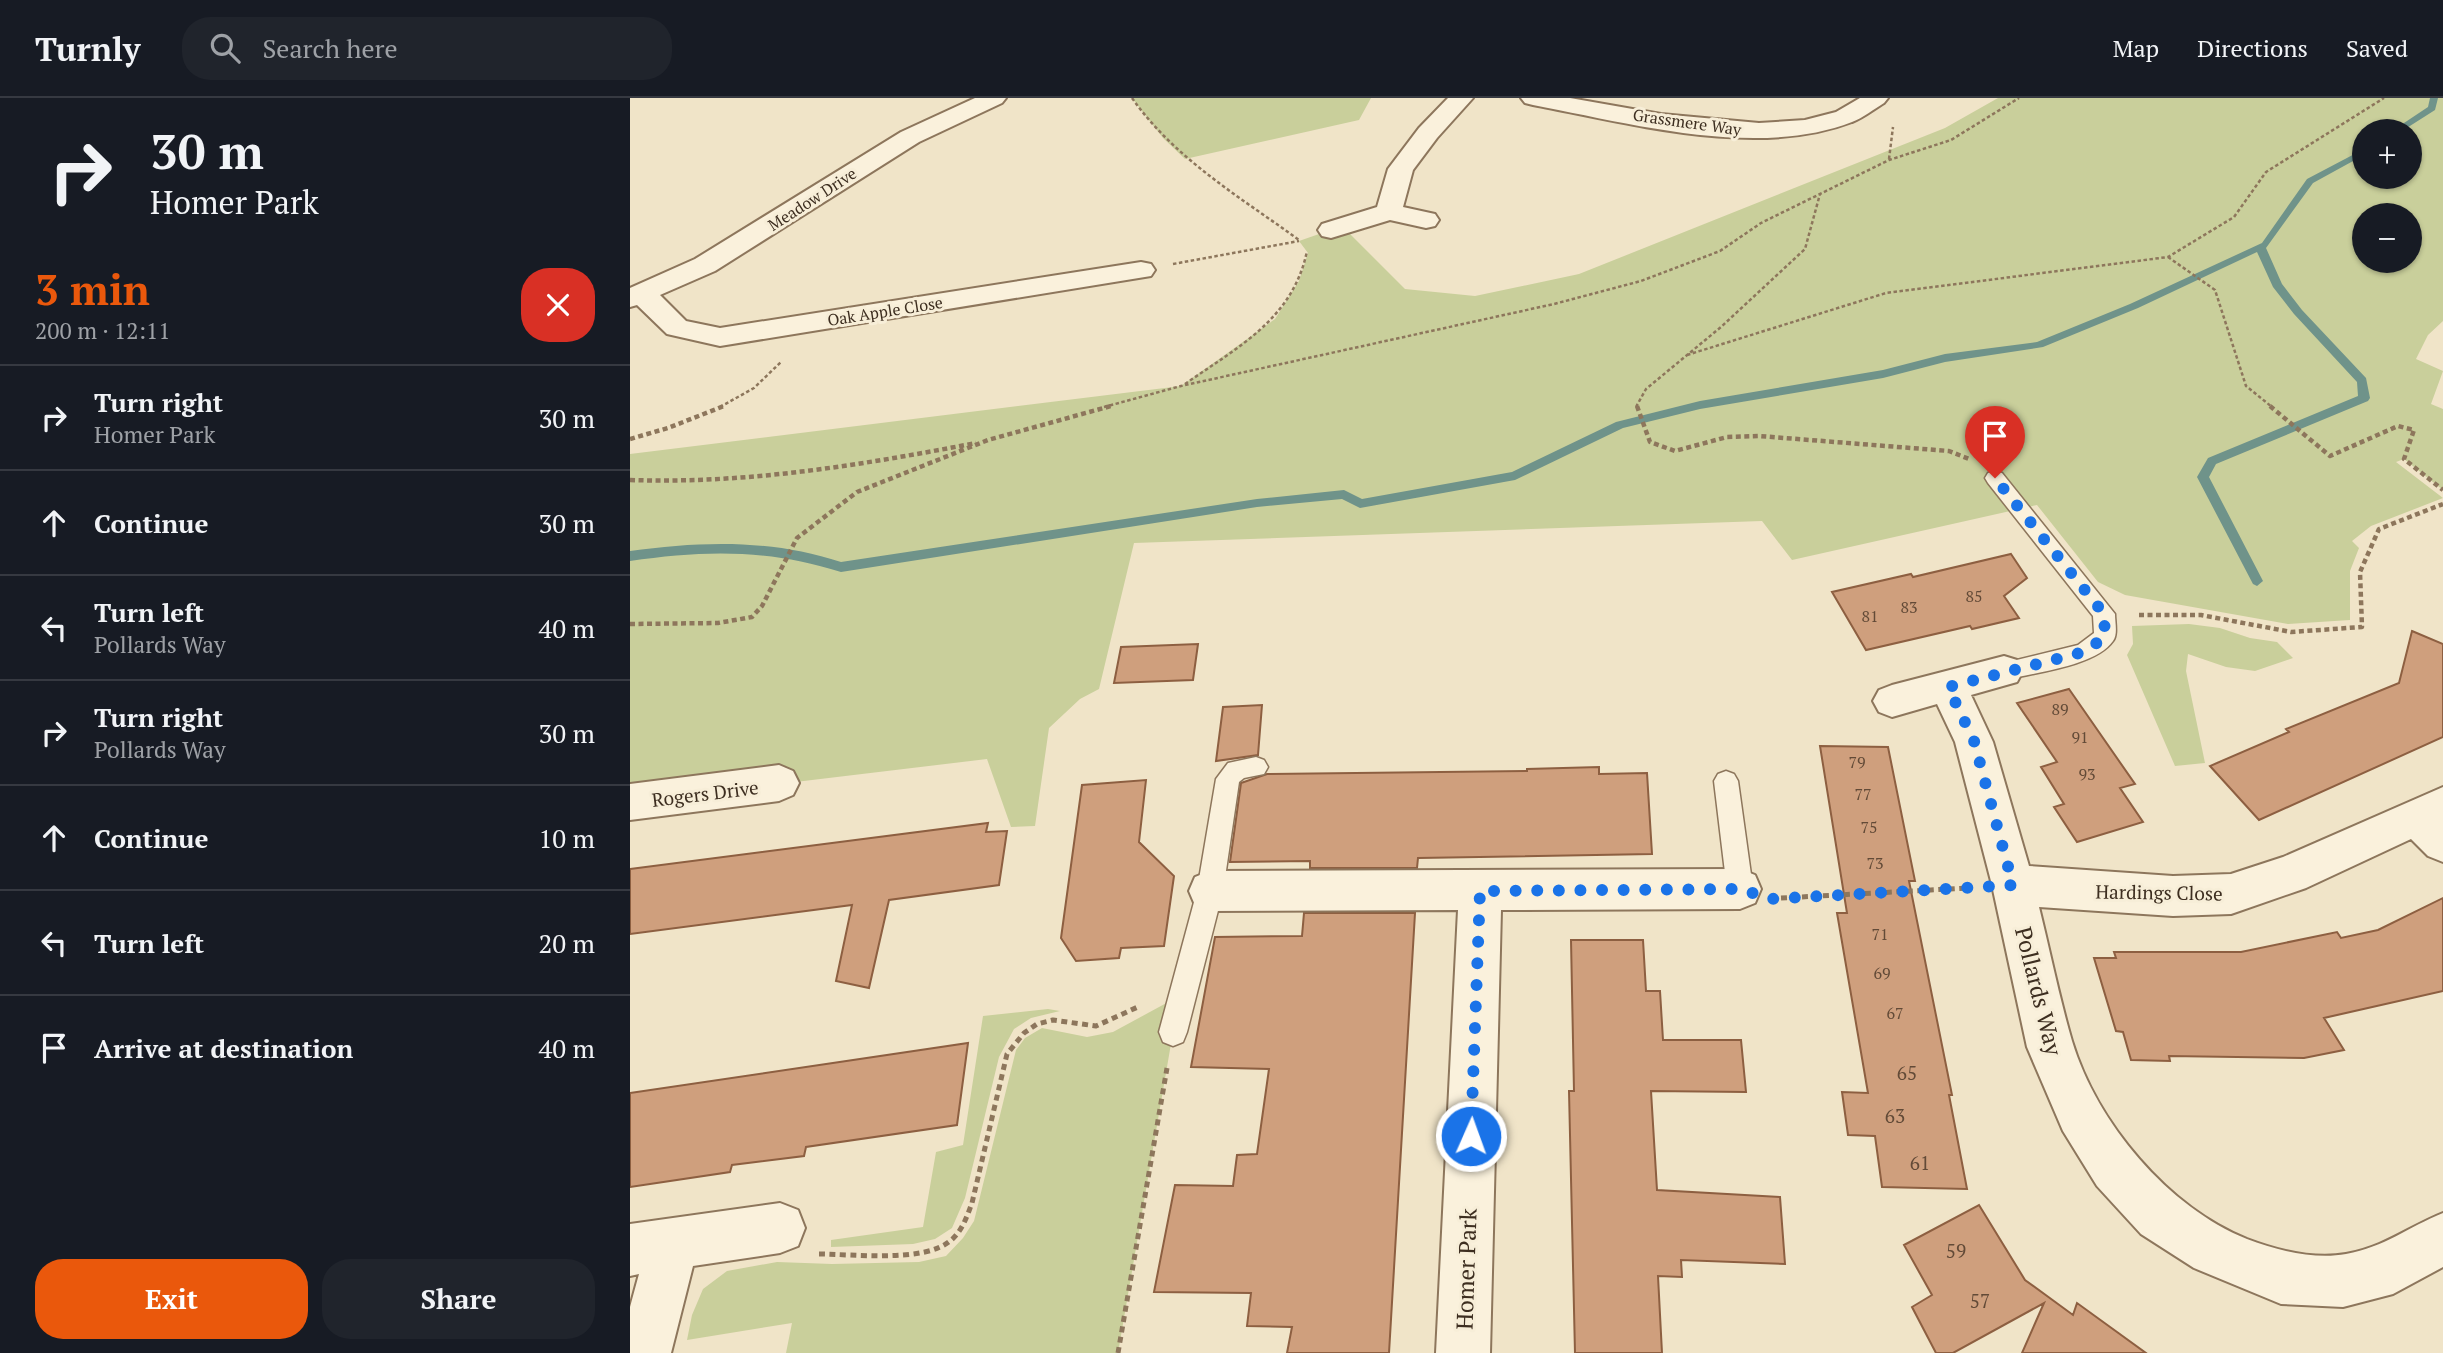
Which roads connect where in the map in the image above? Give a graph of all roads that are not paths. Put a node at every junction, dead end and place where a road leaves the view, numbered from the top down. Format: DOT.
graph roads {
  1 [pos="993,98"];
  2 [pos="1461,98"];
  3 [pos="1533,98"];
  4 [pos="1877,98"];
  5 [pos="1580,102"];
  6 [pos="1390,212"];
  7 [pos="1426,220"];
  8 [pos="1331,230"];
  9 [pos="1142,270"];
  10 [pos="636,296"];
  11 [pos="1995,478"];
  12 [pos="2004,671"];
  13 [pos="1948,687"];
  14 [pos="1892,701"];
  15 [pos="1256,766"];
  16 [pos="1726,781"];
  17 [pos="779,783"];
  18 [pos="631,804"];
  19 [pos="2434,822"];
  20 [pos="2013,885"];
  21 [pos="1740,889"];
  22 [pos="1210,891"];
  23 [pos="1480,891"];
  24 [pos="1173,1032"];
  25 [pos="780,1228"];
  26 [pos="2443,1238"];
  27 [pos="652,1246"];
  28 [pos="644,1353"];
  29 [pos="1463,1353"];
  1 -- 10 [label="street, Meadow Drive"];
  2 -- 6 [label="street"];
  3 -- 5 [label="street, Grassmere Way"];
  4 -- 5 [label="street, Grassmere Way"];
  6 -- 7 [label="street"];
  6 -- 8 [label="street"];
  9 -- 10 [label="street, Oak Apple Close"];
  11 -- 12 [label="lane"];
  12 -- 13 [label="street"];
  13 -- 14 [label="street"];
  13 -- 20 [label="street, Pollards Way"];
  15 -- 22 [label="lane"];
  16 -- 21 [label="lane"];
  17 -- 18 [label="street, Rogers Drive"];
  19 -- 20 [label="street, Hardings Close"];
  20 -- 26 [label="street, Pollards Way"];
  21 -- 23 [label="street"];
  22 -- 23 [label="street"];
  22 -- 24 [label="lane"];
  23 -- 29 [label="street, Homer Park"];
  25 -- 27 [label="street"];
  27 -- 28 [label="street"];
}
